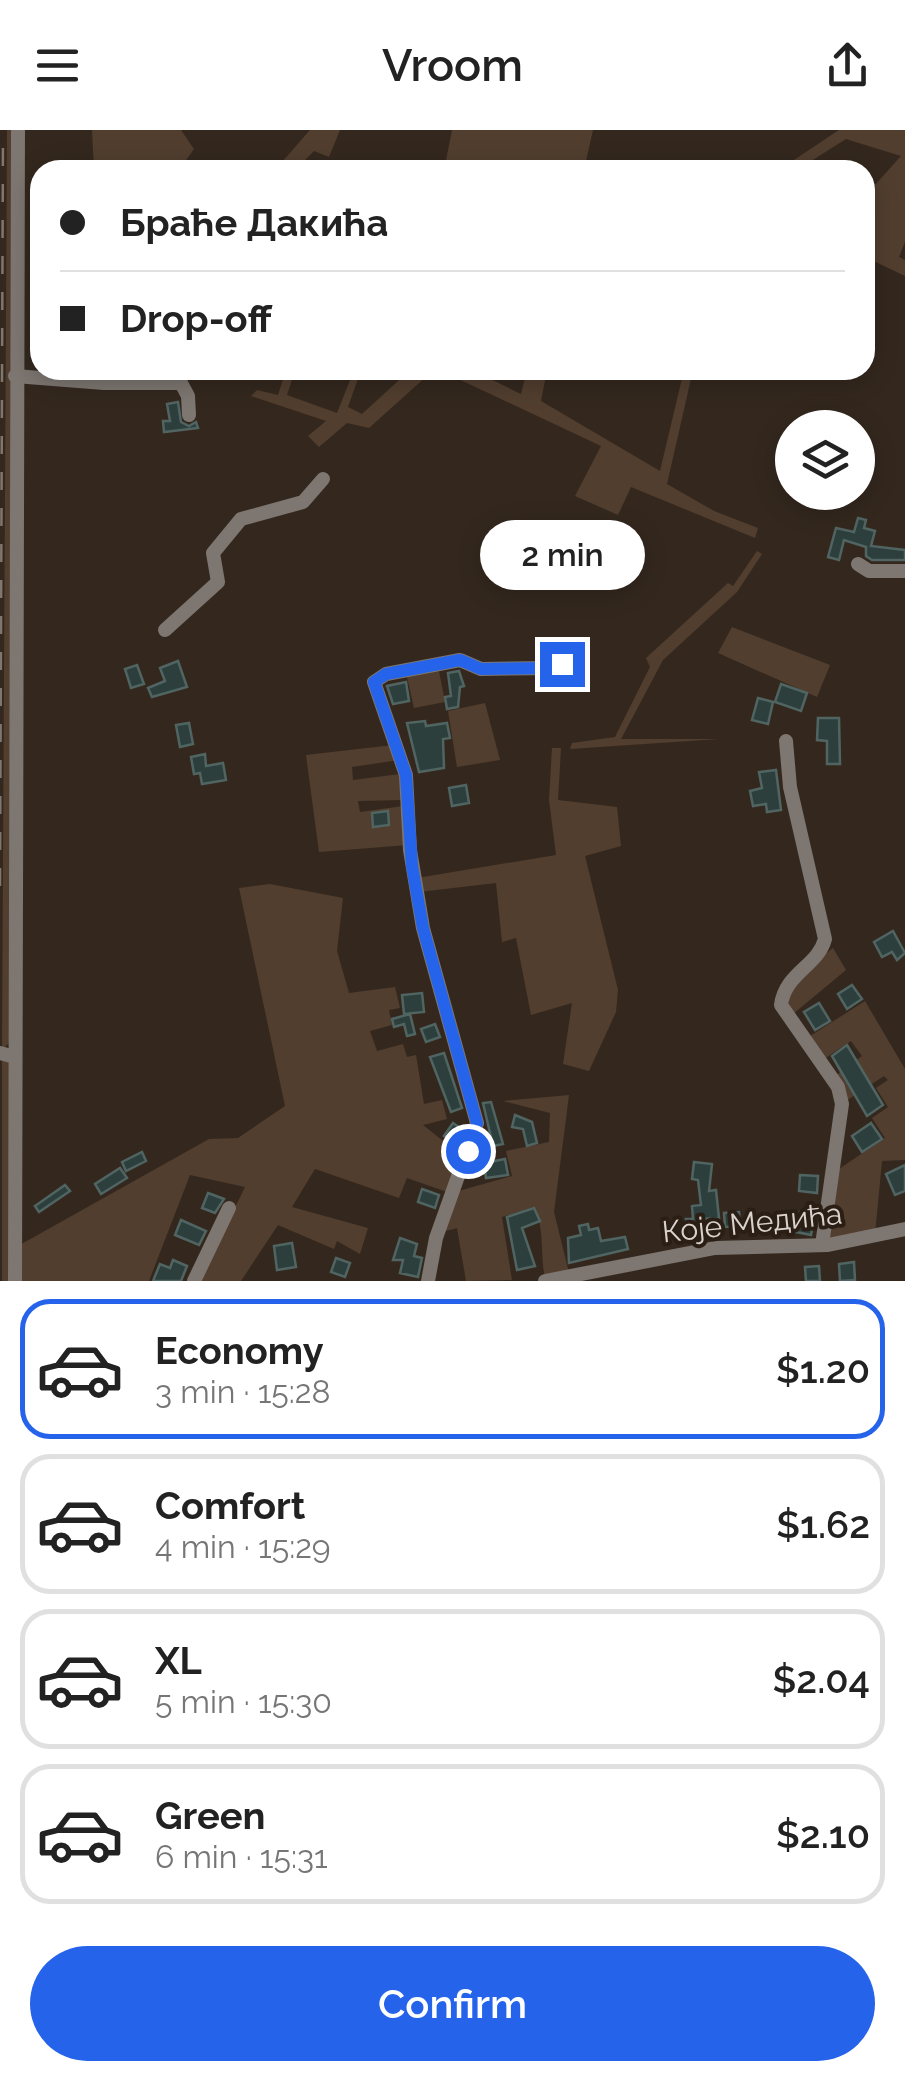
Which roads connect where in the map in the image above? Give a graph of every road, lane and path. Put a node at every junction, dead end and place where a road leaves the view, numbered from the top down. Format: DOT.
graph roads {
  1 [pos="18,130"];
  2 [pos="15,376"];
  3 [pos="30,377"];
  4 [pos="60,380"];
  5 [pos="189,416"];
  6 [pos="323,479"];
  7 [pos="858,564"];
  8 [pos="905,571"];
  9 [pos="166,630"];
  10 [pos="562,664"];
  11 [pos="786,741"];
  12 [pos="7,1056"];
  13 [pos="229,1208"];
  14 [pos="905,1230"];
  15 [pos="822,1245"];
  16 [pos="15,1281"];
  17 [pos="194,1281"];
  18 [pos="428,1281"];
  19 [pos="545,1281"];
  1 -- 2 [label="street"];
  2 -- 3 [label="street"];
  2 -- 12 [label="street"];
  4 -- 5 [label="street"];
  6 -- 9 [label="street"];
  7 -- 8 [label="street"];
  10 -- 18 [label="street"];
  11 -- 15 [label="street"];
  12 -- 16 [label="street"];
  13 -- 17 [label="street"];
  14 -- 15 [label="street, Које Медића"];
  15 -- 19 [label="street, Које Медића"];
}
